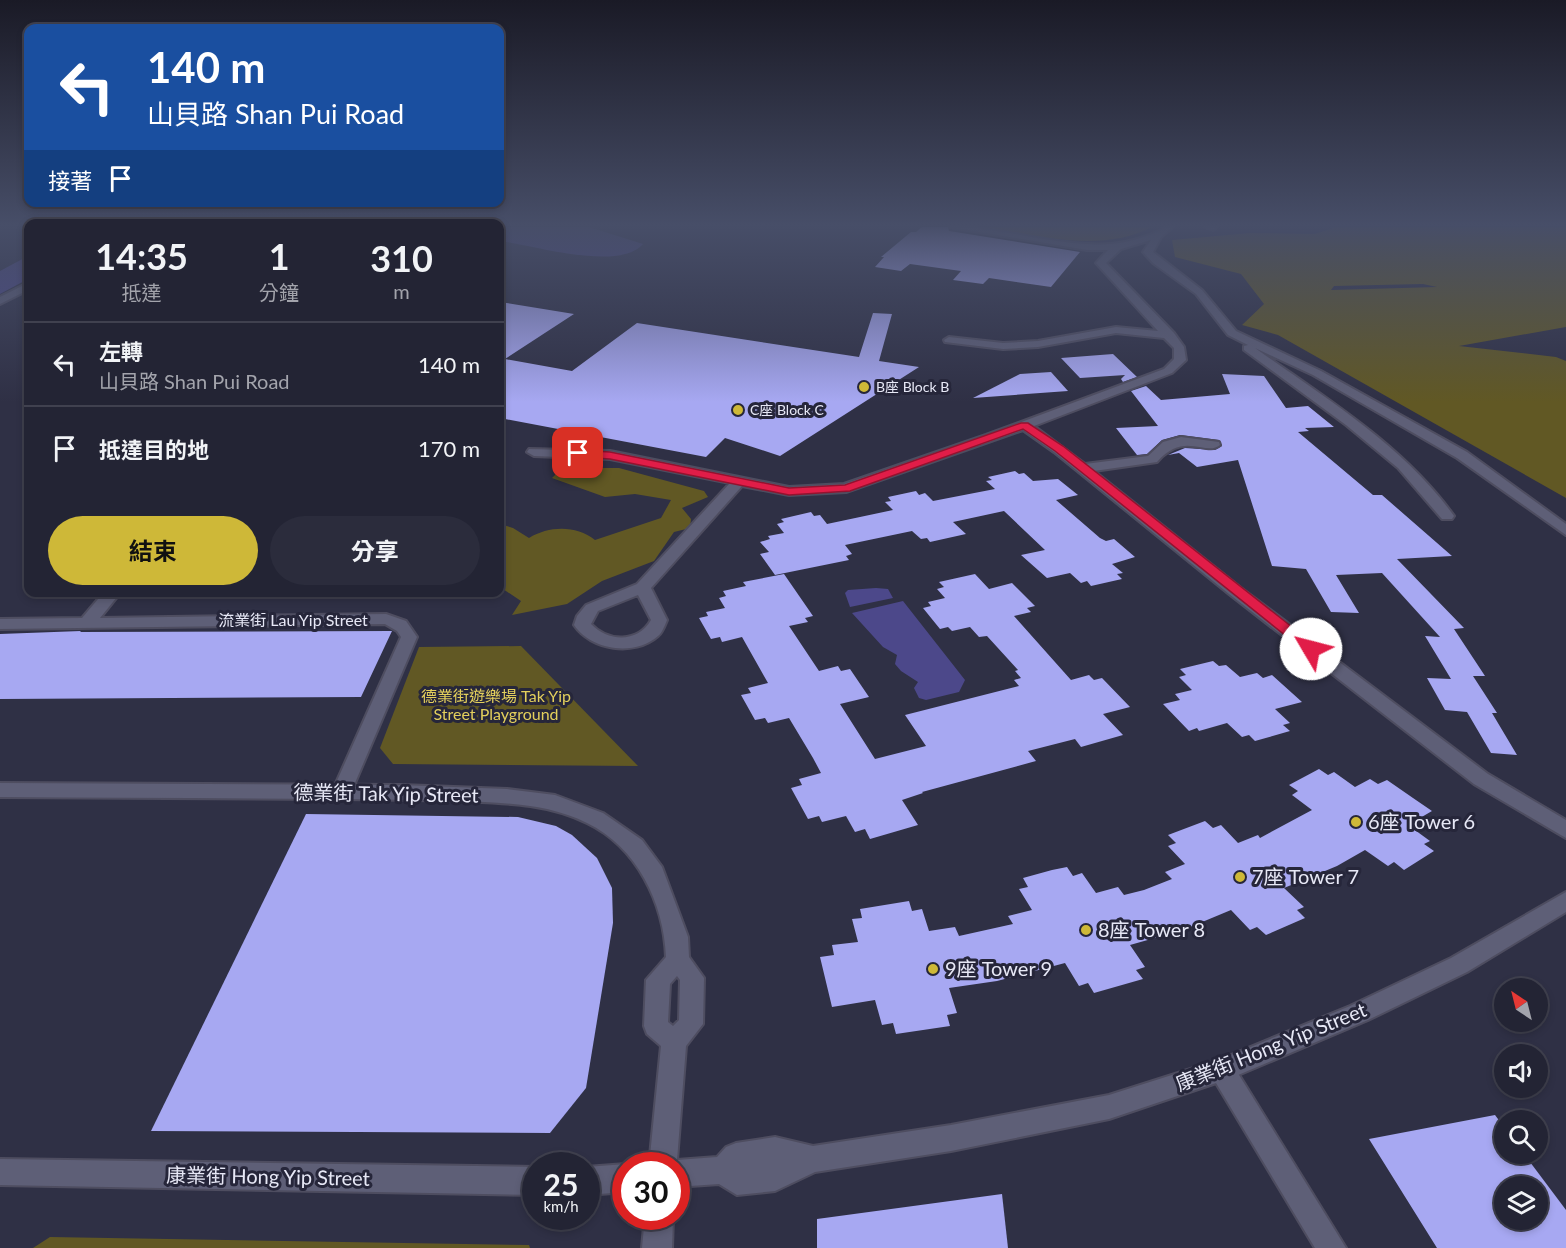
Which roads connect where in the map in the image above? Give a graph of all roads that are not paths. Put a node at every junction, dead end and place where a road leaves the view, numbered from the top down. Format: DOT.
graph roads {
  1 [pos="1120,285"];
  2 [pos="1190,285"];
  3 [pos="24,288"];
  4 [pos="0,301"];
  5 [pos="1232,333"];
  6 [pos="1170,335"];
  7 [pos="949,340"];
  8 [pos="1024,425"];
  9 [pos="1214,445"];
  10 [pos="534,452"];
  11 [pos="1083,468"];
  12 [pos="740,480"];
  13 [pos="1447,516"];
  14 [pos="1566,531"];
  15 [pos="643,587"];
  16 [pos="109,597"];
  17 [pos="89,621"];
  18 [pos="0,624"];
  19 [pos="0,790"];
  20 [pos="342,792"];
  21 [pos="1566,830"];
  22 [pos="1566,901"];
  23 [pos="678,960"];
  24 [pos="674,1042"];
  25 [pos="1222,1070"];
  26 [pos="664,1152"];
  27 [pos="0,1172"];
  28 [pos="690,1173"];
  29 [pos="522,1181"];
  30 [pos="658,1230"];
  31 [pos="657,1248"];
  32 [pos="1331,1248"];
  1 -- 6 [label="street"];
  2 -- 5 [label="street"];
  3 -- 4 [label="street"];
  5 -- 13 [label="street"];
  5 -- 14 [label="street"];
  6 -- 7 [label="street"];
  6 -- 8 [label="street"];
  8 -- 11 [label="street"];
  8 -- 12 [label="street"];
  9 -- 11 [label="street"];
  10 -- 12 [label="street"];
  11 -- 21 [label="street"];
  12 -- 15 [label="street"];
  16 -- 17 [label="street"];
  17 -- 18 [label="street, 流業街 Lau Yip Street"];
  17 -- 20 [label="street, 流業街 Lau Yip Street"];
  19 -- 20 [label="street, 德業街 Tak Yip Street"];
  20 -- 23 [label="street, 德業街 Tak Yip Street"];
  22 -- 25 [label="street, 康業街 Hong Yip Street"];
  23 -- 24 [label="street, 德業街 Tak Yip Street"];
  23 -- 24 [label="street"];
  24 -- 26 [label="street"];
  25 -- 28 [label="street, 康業街 Hong Yip Street"];
  25 -- 32 [label="street"];
  27 -- 29 [label="street, 康業街 Hong Yip Street"];
  30 -- 31 [label="street"];
}
